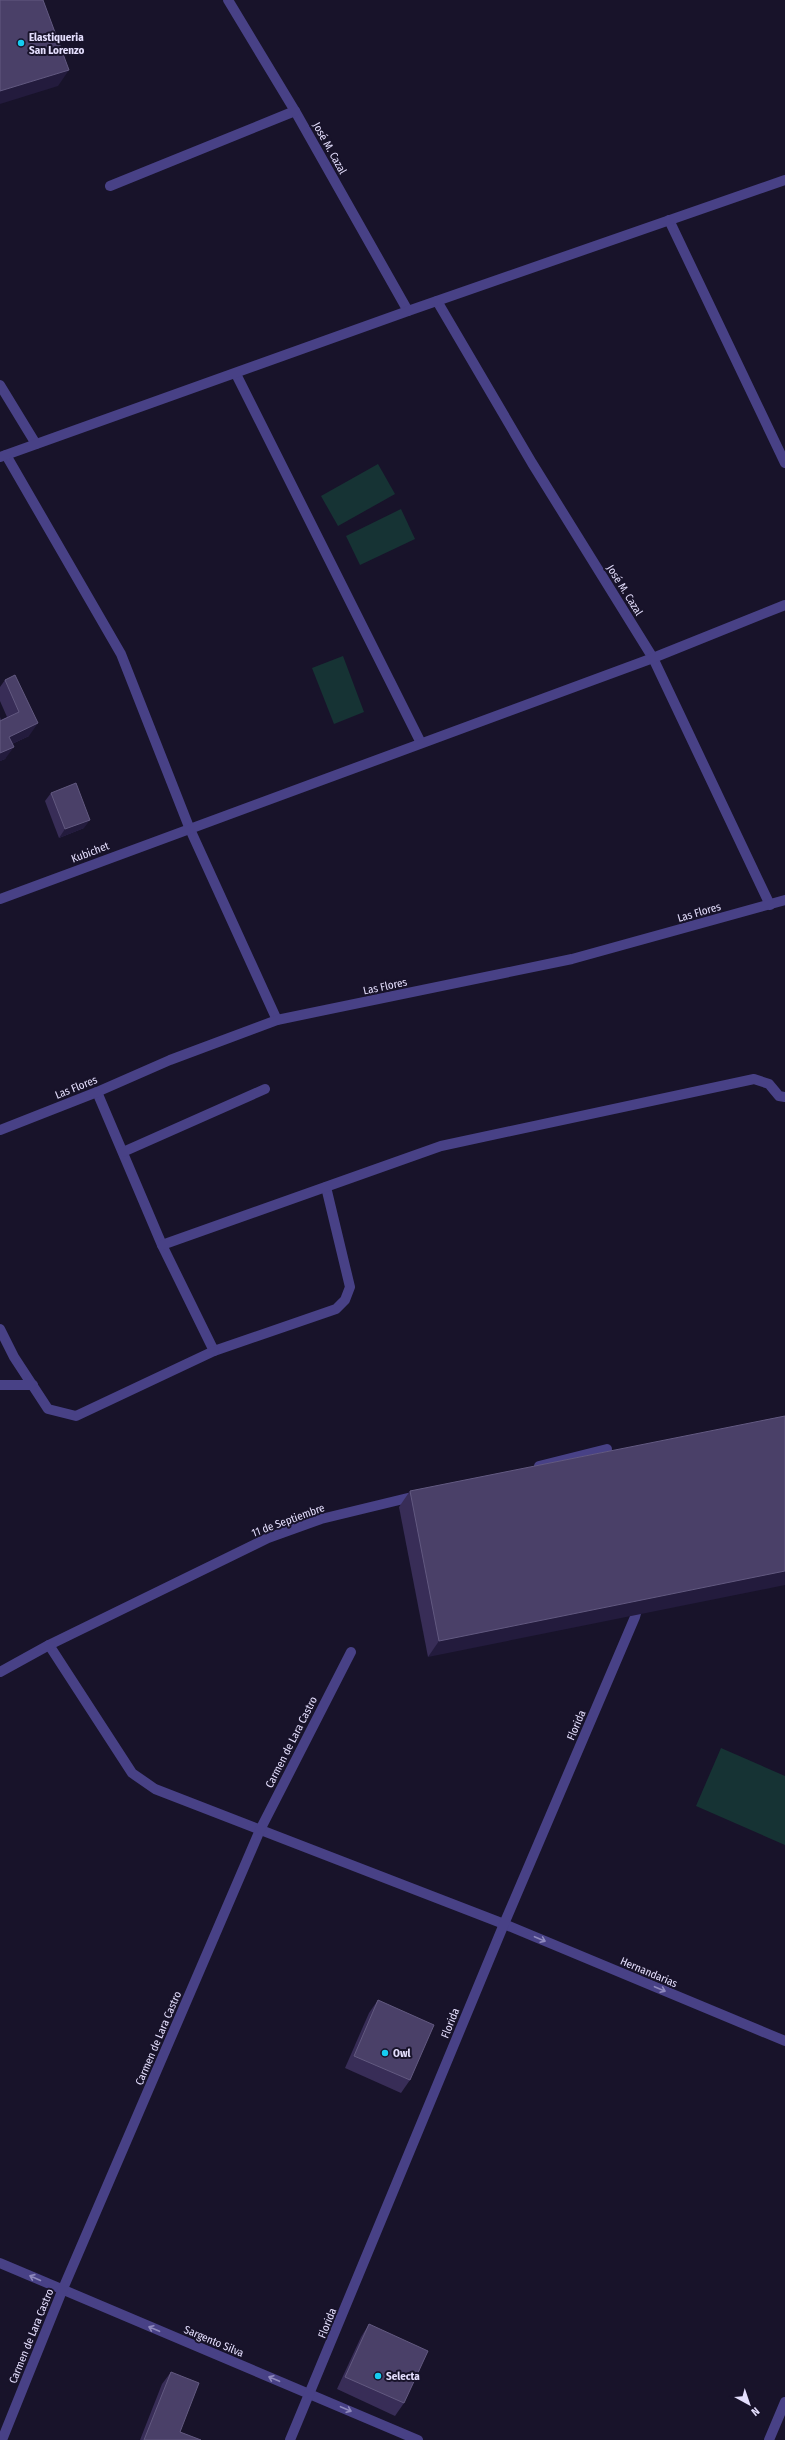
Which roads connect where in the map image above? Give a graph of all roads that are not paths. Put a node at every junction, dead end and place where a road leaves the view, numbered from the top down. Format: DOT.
graph roads {
  1 [pos="228,0"];
  2 [pos="296,111"];
  3 [pos="785,180"];
  4 [pos="110,186"];
  5 [pos="669,220"];
  6 [pos="437,301"];
  7 [pos="408,311"];
  8 [pos="236,374"];
  9 [pos="0,385"];
  10 [pos="36,444"];
  11 [pos="3,456"];
  12 [pos="785,463"];
  13 [pos="785,605"];
  14 [pos="653,658"];
  15 [pos="420,743"];
  16 [pos="189,828"];
  17 [pos="0,899"];
  18 [pos="785,900"];
  19 [pos="770,905"];
  20 [pos="278,1020"];
  21 [pos="265,1089"];
  22 [pos="97,1092"];
  23 [pos="785,1097"];
  24 [pos="0,1130"];
  25 [pos="123,1152"];
  26 [pos="326,1187"];
  27 [pos="162,1245"];
  28 [pos="0,1329"];
  29 [pos="214,1351"];
  30 [pos="0,1385"];
  31 [pos="33,1385"];
  32 [pos="607,1449"];
  33 [pos="530,1468"];
  34 [pos="429,1493"];
  35 [pos="636,1588"];
  36 [pos="49,1645"];
  37 [pos="350,1652"];
  38 [pos="0,1672"];
  39 [pos="260,1830"];
  40 [pos="504,1924"];
  41 [pos="785,2041"];
  42 [pos="0,2263"];
  43 [pos="62,2291"];
  44 [pos="310,2394"];
  45 [pos="785,2402"];
  46 [pos="2,2440"];
  47 [pos="290,2440"];
  48 [pos="418,2440"];
  49 [pos="769,2440"];
  1 -- 2 [label="street, José M. Cazal"];
  2 -- 4 [label="street"];
  2 -- 7 [label="street, José M. Cazal"];
  3 -- 5 [label="street"];
  5 -- 6 [label="street"];
  5 -- 12 [label="street"];
  6 -- 7 [label="street"];
  6 -- 14 [label="street, José M. Cazal"];
  7 -- 8 [label="street"];
  8 -- 10 [label="street"];
  8 -- 15 [label="street"];
  9 -- 10 [label="street"];
  10 -- 11 [label="street"];
  11 -- 16 [label="street"];
  13 -- 14 [label="street, Kubichet"];
  14 -- 15 [label="street, Kubichet"];
  14 -- 19 [label="street, José M. Cazal"];
  15 -- 16 [label="street, Kubichet"];
  16 -- 17 [label="street, Kubichet"];
  16 -- 20 [label="street"];
  18 -- 19 [label="street, Las Flores"];
  19 -- 20 [label="street, Las Flores"];
  20 -- 22 [label="street, Las Flores"];
  21 -- 25 [label="street"];
  22 -- 24 [label="street, Las Flores"];
  22 -- 25 [label="street"];
  23 -- 26 [label="street"];
  25 -- 27 [label="street"];
  26 -- 27 [label="street"];
  26 -- 29 [label="street"];
  27 -- 29 [label="street"];
  28 -- 31 [label="street"];
  29 -- 31 [label="street"];
  30 -- 31 [label="street"];
  32 -- 33 [label="street"];
  34 -- 36 [label="street, 11 de Septiembre"];
  35 -- 40 [label="street, Florida"];
  36 -- 38 [label="street, 11 de Septiembre"];
  36 -- 39 [label="street, Hernandarias"];
  37 -- 39 [label="street, Carmen de Lara Castro"];
  39 -- 40 [label="street, Hernandarias"];
  39 -- 43 [label="street, Carmen de Lara Castro"];
  40 -- 41 [label="street, Hernandarias, one-way"];
  40 -- 44 [label="street, Florida"];
  43 -- 42 [label="street, Sargento Silva, one-way"];
  44 -- 43 [label="street, Sargento Silva, one-way"];
  43 -- 46 [label="street, Carmen de Lara Castro"];
  44 -- 47 [label="street, Florida"];
  44 -- 48 [label="street, Sargento Silva, one-way"];
  45 -- 49 [label="street"];
}
